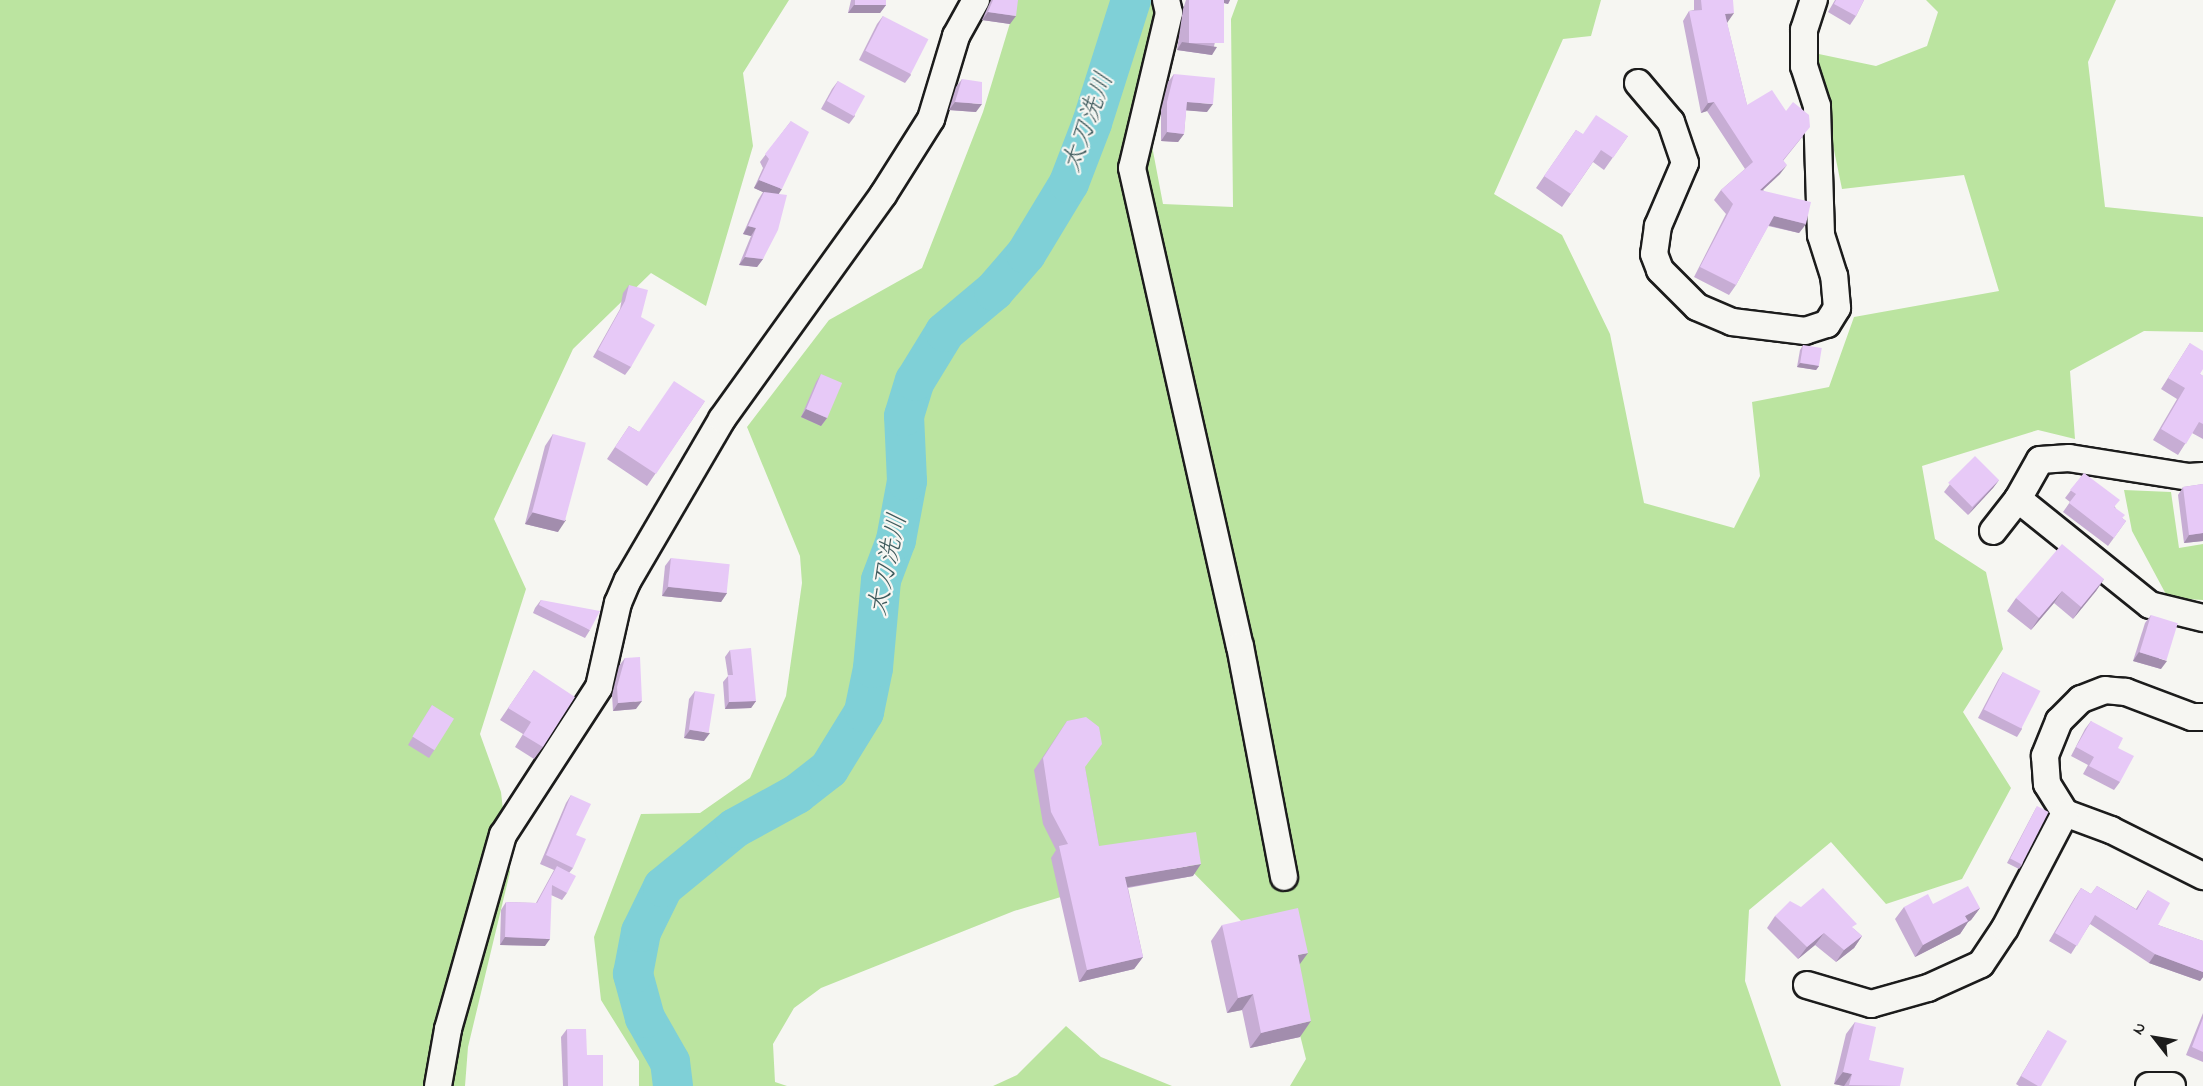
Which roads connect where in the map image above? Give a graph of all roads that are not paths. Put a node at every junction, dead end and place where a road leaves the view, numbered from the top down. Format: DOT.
graph roads {
  1 [pos="976,0"];
  2 [pos="1166,0"];
  3 [pos="1814,0"];
  4 [pos="1638,83"];
  5 [pos="2203,476"];
  6 [pos="2018,499"];
  7 [pos="1993,531"];
  8 [pos="2203,618"];
  9 [pos="2203,717"];
  10 [pos="2065,813"];
  11 [pos="2203,876"];
  12 [pos="1284,877"];
  13 [pos="1807,985"];
  14 [pos="438,1086"];
  15 [pos="2149,1086"];
  16 [pos="2172,1086"];
  1 -- 14 [label="street"];
  2 -- 12 [label="street"];
  3 -- 4 [label="street"];
  5 -- 6 [label="street"];
  6 -- 7 [label="street"];
  6 -- 8 [label="street"];
  9 -- 10 [label="street"];
  10 -- 11 [label="street"];
  10 -- 13 [label="street"];
  15 -- 16 [label="street"];
}
